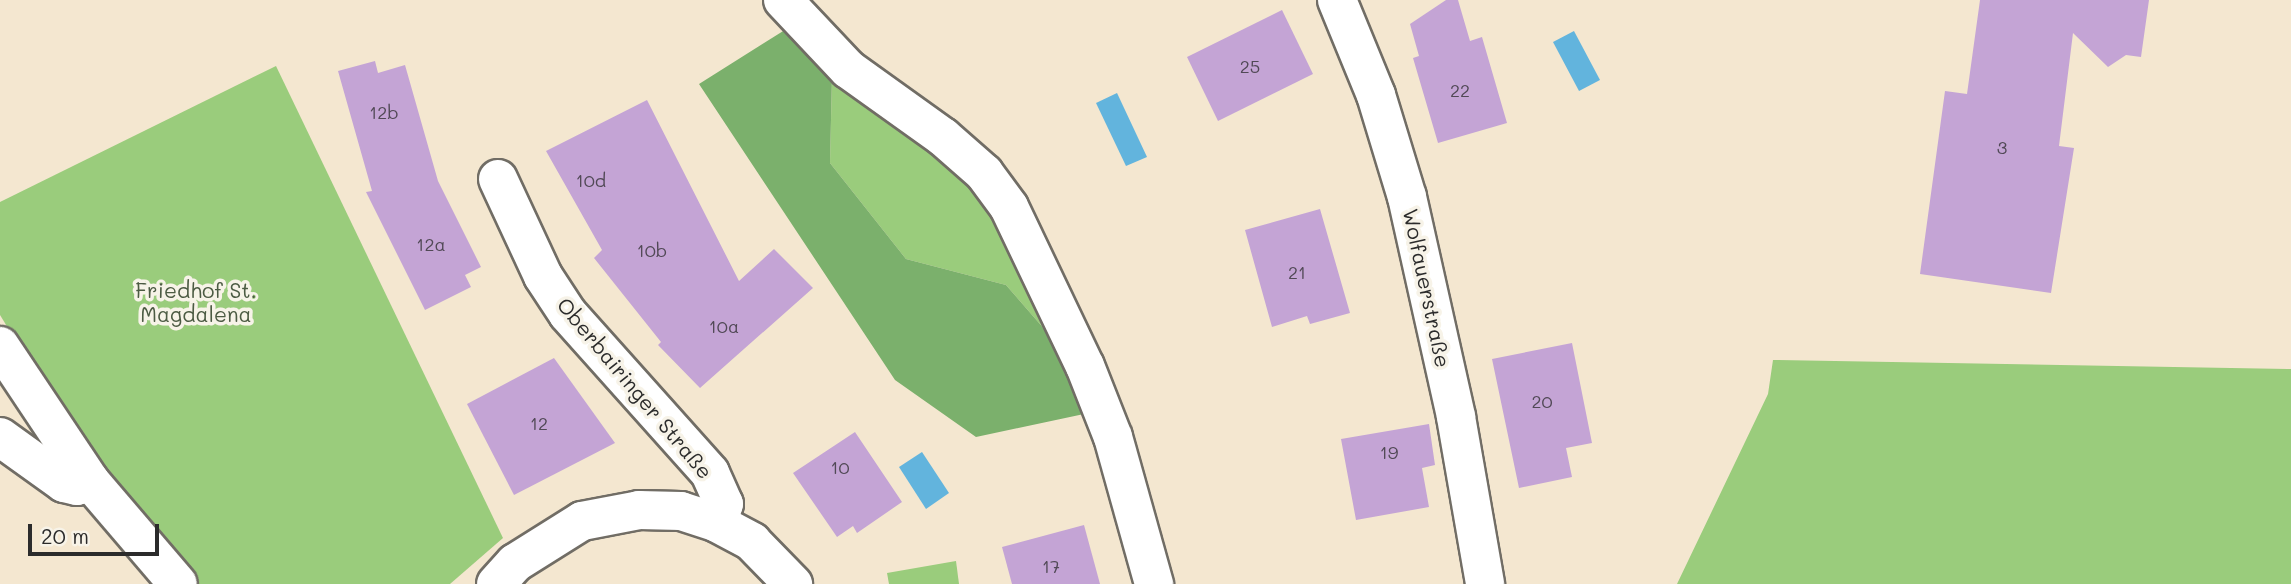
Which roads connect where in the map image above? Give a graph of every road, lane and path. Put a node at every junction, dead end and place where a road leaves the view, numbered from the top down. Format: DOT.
graph roads {
  1 [pos="783,0"];
  2 [pos="1337,0"];
  3 [pos="498,179"];
  4 [pos="0,346"];
  5 [pos="0,438"];
  6 [pos="90,481"];
  7 [pos="718,523"];
  8 [pos="178,584"];
  9 [pos="496,584"];
  10 [pos="793,584"];
  11 [pos="1154,584"];
  12 [pos="1485,584"];
  1 -- 11 [label="street"];
  2 -- 12 [label="street, Wolfauerstraße"];
  3 -- 7 [label="street, Oberbairinger Straße"];
  4 -- 6 [label="street"];
  5 -- 6 [label="street"];
  6 -- 8 [label="street"];
  7 -- 9 [label="street"];
  7 -- 10 [label="street"];
}
